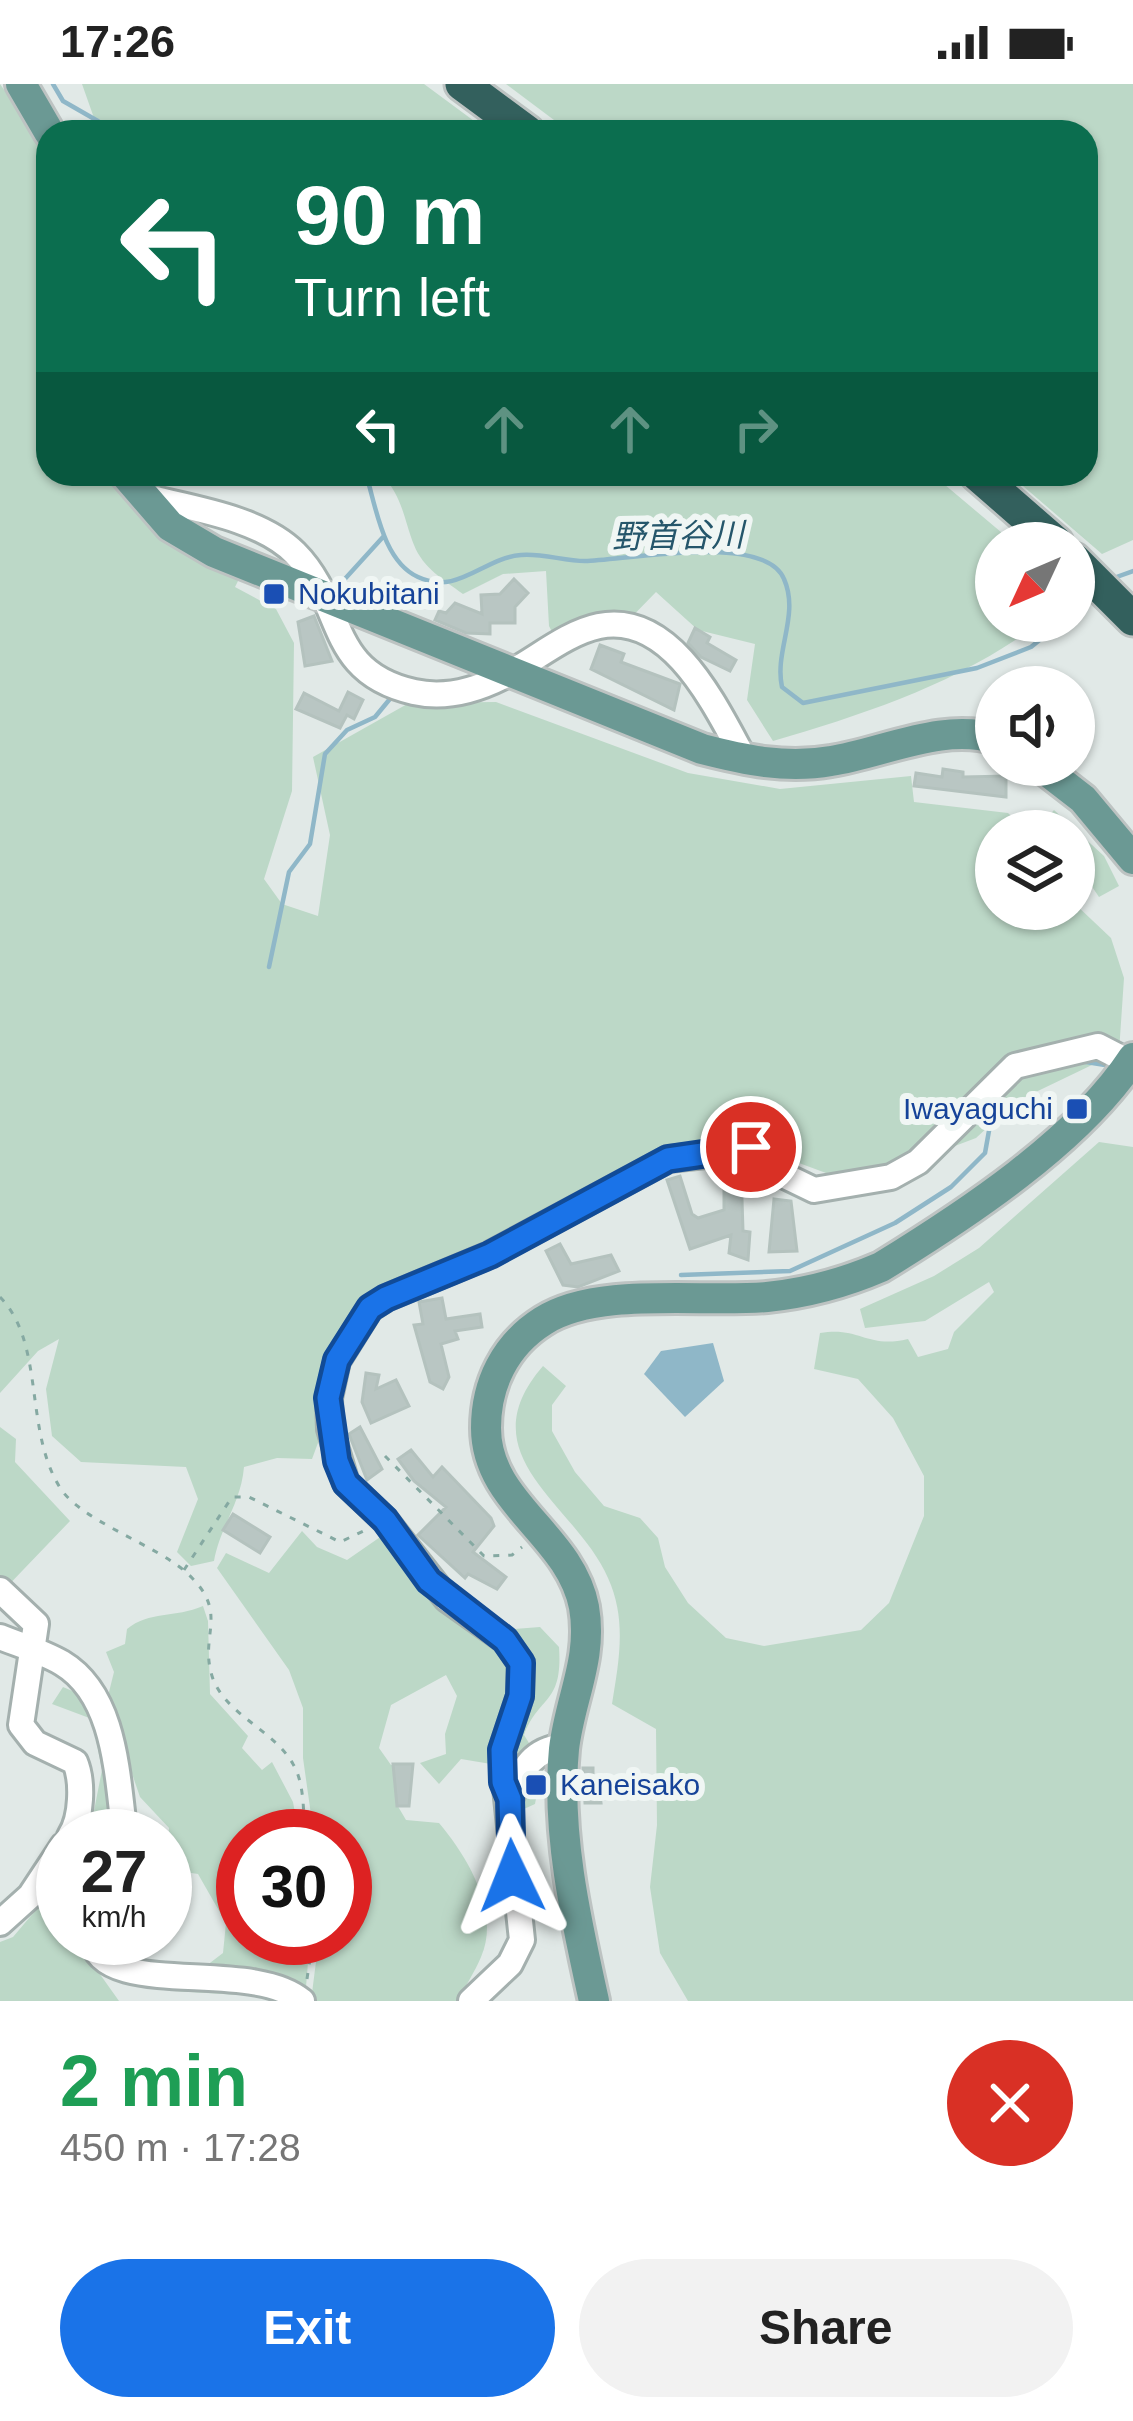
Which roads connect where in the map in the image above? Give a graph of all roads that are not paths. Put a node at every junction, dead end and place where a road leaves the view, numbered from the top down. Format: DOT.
graph roads {
  1 [pos="21,84"];
  2 [pos="462,84"];
  3 [pos="42,120"];
  4 [pos="511,120"];
  5 [pos="133,486"];
  6 [pos="991,486"];
  7 [pos="1032,522"];
  8 [pos="1095,581"];
  9 [pos="324,598"];
  10 [pos="1133,619"];
  11 [pos="511,673"];
  12 [pos="975,737"];
  13 [pos="745,760"];
  14 [pos="1066,786"];
  15 [pos="1133,859"];
  16 [pos="1132,1062"];
  17 [pos="0,1590"];
  18 [pos="0,1637"];
  19 [pos="34,1651"];
  20 [pos="565,1746"];
  21 [pos="510,1799"];
  22 [pos="76,1809"];
  23 [pos="120,1809"];
  24 [pos="36,1887"];
  25 [pos="0,1923"];
  26 [pos="97,1965"];
  27 [pos="301,1999"];
  28 [pos="471,2001"];
  29 [pos="594,2001"];
  1 -- 3 [label="main road"];
  2 -- 4 [label="highway"];
  5 -- 9 [label="main road"];
  6 -- 7 [label="highway"];
  8 -- 10 [label="highway"];
  9 -- 11 [label="main road"];
  9 -- 11 [label="street"];
  11 -- 13 [label="main road"];
  11 -- 13 [label="street"];
  12 -- 13 [label="main road"];
  14 -- 15 [label="main road"];
  16 -- 20 [label="main road"];
  16 -- 21 [label="street"];
  17 -- 19 [label="street"];
  18 -- 19 [label="street"];
  19 -- 22 [label="street"];
  19 -- 23 [label="street"];
  20 -- 21 [label="street"];
  20 -- 29 [label="main road"];
  21 -- 28 [label="street"];
  24 -- 25 [label="street"];
  26 -- 27 [label="street"];
}
